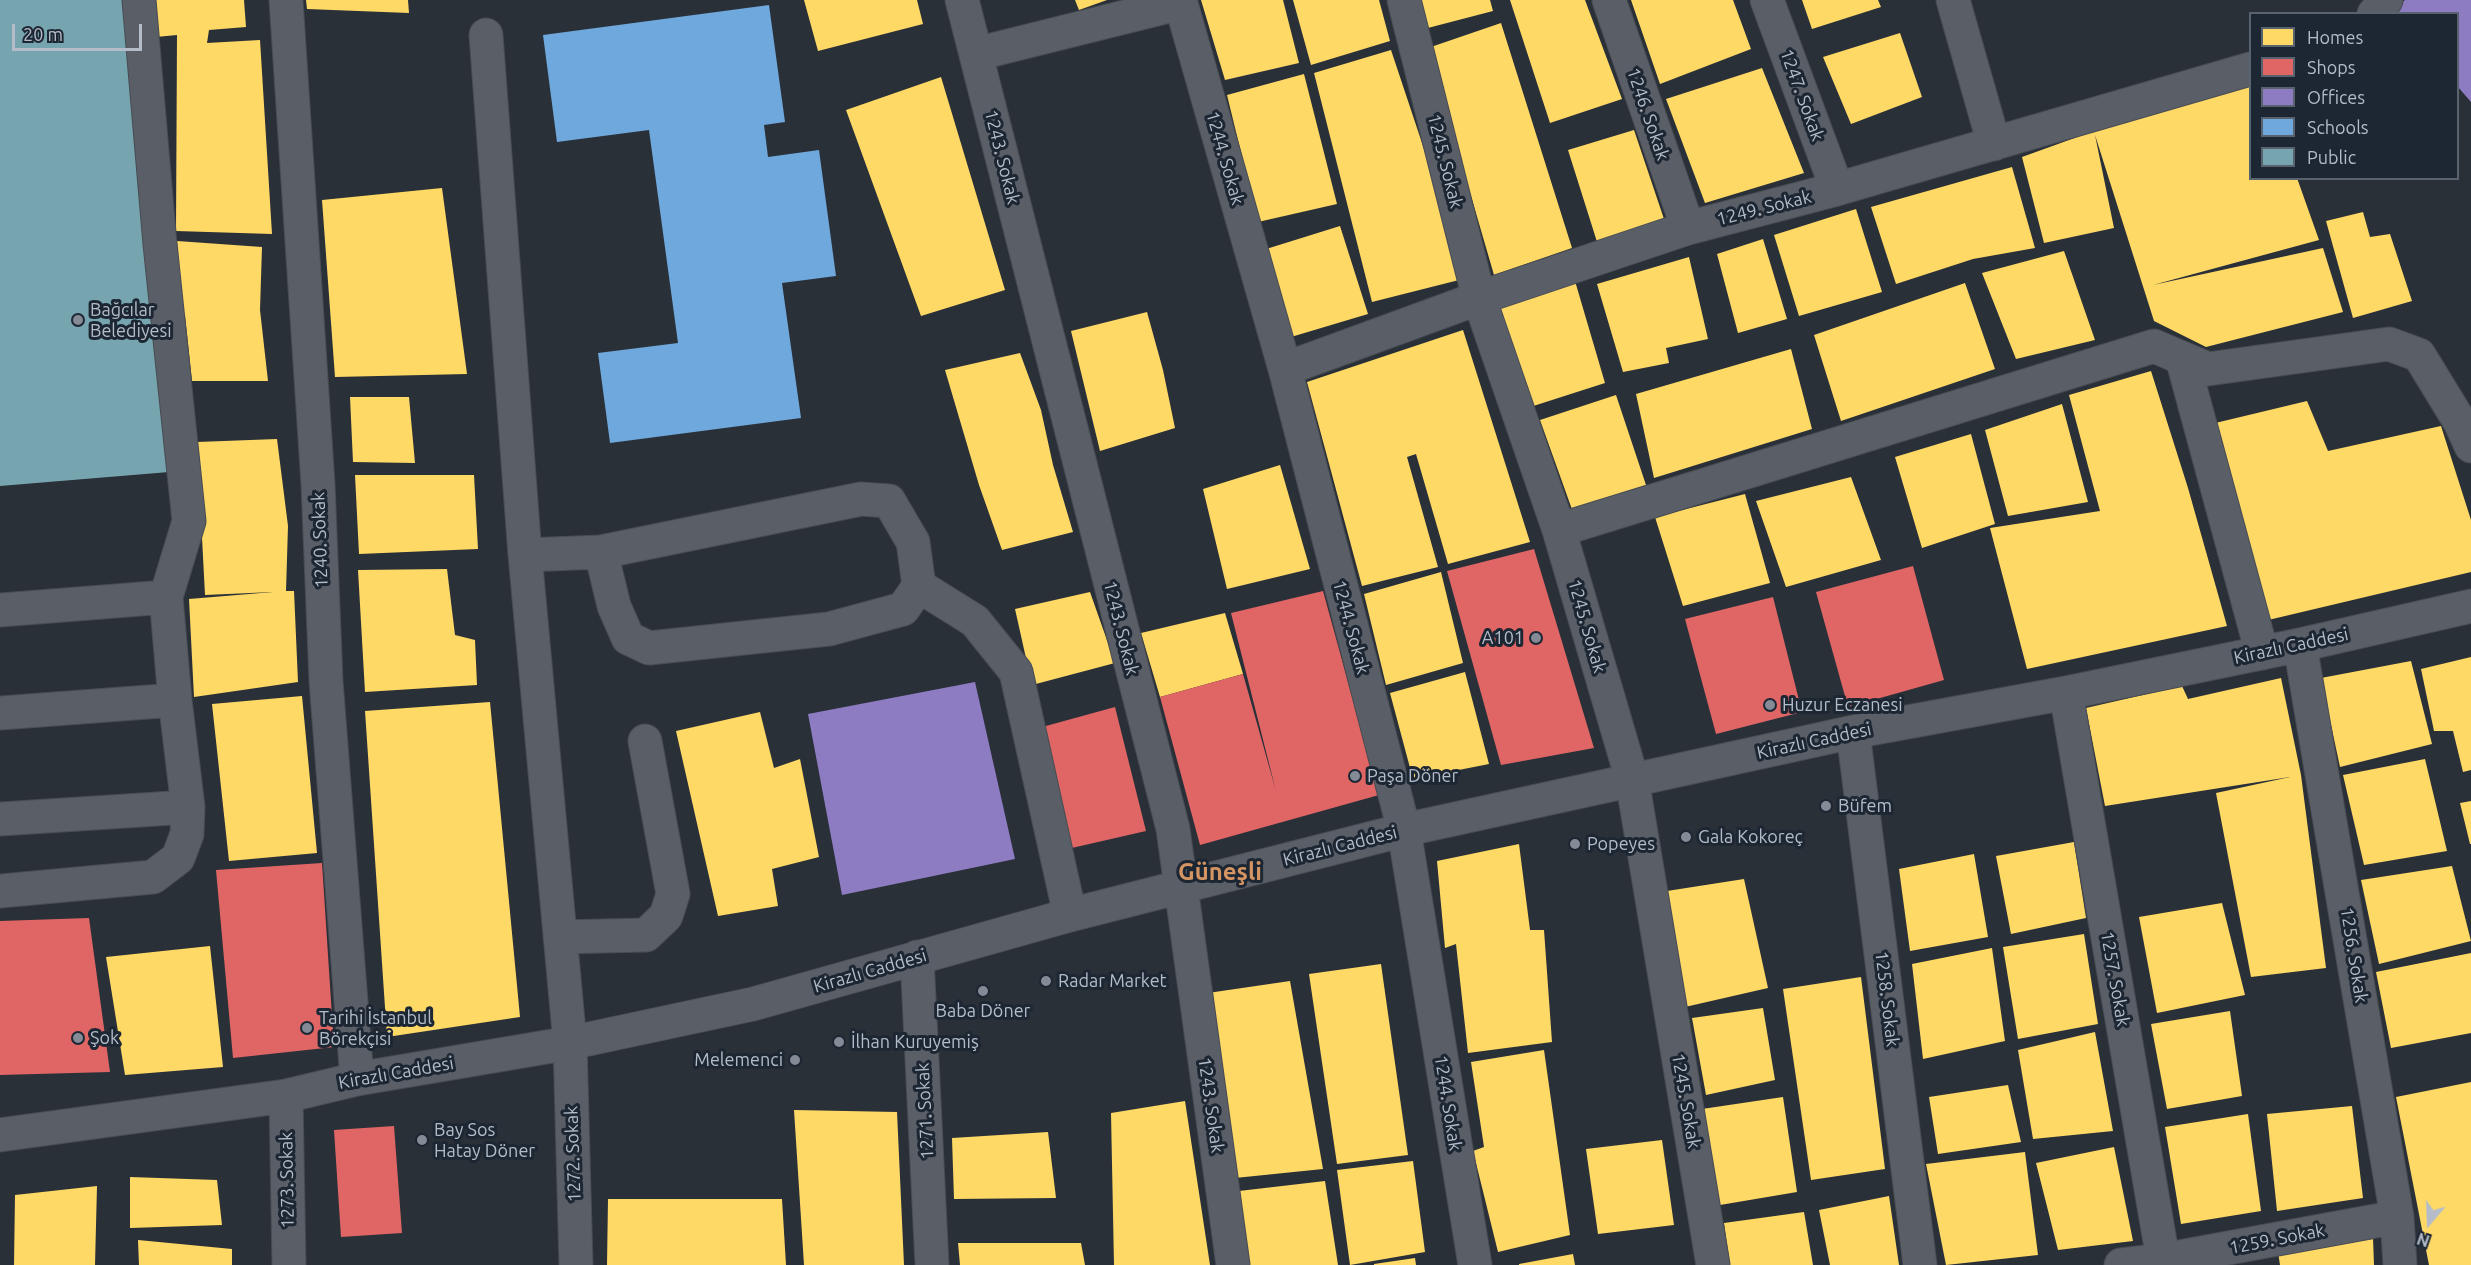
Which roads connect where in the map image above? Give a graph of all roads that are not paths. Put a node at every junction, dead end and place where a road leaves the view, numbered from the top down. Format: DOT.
graph roads {
  1 [pos="139,0"];
  2 [pos="286,0"];
  3 [pos="962,0"];
  4 [pos="1404,0"];
  5 [pos="1609,0"];
  6 [pos="1767,0"];
  7 [pos="1953,0"];
  8 [pos="2386,0"];
  9 [pos="1180,2"];
  10 [pos="2376,12"];
  11 [pos="486,35"];
  12 [pos="976,54"];
  13 [pos="2249,69"];
  14 [pos="1995,144"];
  15 [pos="1837,189"];
  16 [pos="1688,228"];
  17 [pos="1479,298"];
  18 [pos="2182,358"];
  19 [pos="1285,369"];
  20 [pos="2471,446"];
  21 [pos="1559,530"];
  22 [pos="601,552"];
  23 [pos="525,555"];
  24 [pos="919,586"];
  25 [pos="166,597"];
  26 [pos="2471,606"];
  27 [pos="0,610"];
  28 [pos="2300,645"];
  29 [pos="2262,653"];
  30 [pos="2066,693"];
  31 [pos="175,700"];
  32 [pos="0,713"];
  33 [pos="1853,732"];
  34 [pos="645,741"];
  35 [pos="1632,779"];
  36 [pos="188,807"];
  37 [pos="0,819"];
  38 [pos="1404,830"];
  39 [pos="1180,886"];
  40 [pos="0,891"];
  41 [pos="1070,915"];
  42 [pos="560,937"];
  43 [pos="917,957"];
  44 [pos="570,1043"];
  45 [pos="357,1079"];
  46 [pos="286,1096"];
  47 [pos="0,1135"];
  48 [pos="2397,1216"];
  49 [pos="2163,1263"];
  50 [pos="289,1265"];
  51 [pos="576,1265"];
  52 [pos="932,1265"];
  53 [pos="1233,1265"];
  54 [pos="1475,1265"];
  55 [pos="1713,1265"];
  56 [pos="1920,1265"];
  57 [pos="2121,1265"];
  58 [pos="2400,1265"];
  1 -- 25 [label="street"];
  2 -- 45 [label="street, 1240. Sokak"];
  3 -- 12 [label="street, 1243. Sokak"];
  4 -- 17 [label="street, 1245. Sokak"];
  5 -- 16 [label="street, 1246. Sokak"];
  6 -- 15 [label="street, 1247. Sokak"];
  7 -- 14 [label="street"];
  8 -- 10 [label="street"];
  9 -- 12 [label="street"];
  9 -- 19 [label="street, 1244. Sokak"];
  11 -- 23 [label="street, 1272. Sokak"];
  12 -- 39 [label="street, 1243. Sokak"];
  13 -- 14 [label="street, 1249. Sokak"];
  14 -- 15 [label="street, 1249. Sokak"];
  15 -- 16 [label="street, 1249. Sokak"];
  16 -- 17 [label="street, 1249. Sokak"];
  17 -- 19 [label="street, 1249. Sokak"];
  17 -- 21 [label="street, 1245. Sokak"];
  18 -- 20 [label="street"];
  18 -- 21 [label="street"];
  18 -- 29 [label="street"];
  19 -- 38 [label="street, 1244. Sokak"];
  21 -- 35 [label="street, 1245. Sokak"];
  22 -- 23 [label="street"];
  22 -- 24 [label="street"];
  22 -- 24 [label="street"];
  23 -- 42 [label="street, 1272. Sokak"];
  24 -- 41 [label="street"];
  25 -- 27 [label="street"];
  25 -- 31 [label="street"];
  26 -- 28 [label="street, Kirazlı Caddesi"];
  28 -- 29 [label="street, Kirazlı Caddesi"];
  28 -- 48 [label="street, 1256. Sokak"];
  29 -- 30 [label="street, Kirazlı Caddesi"];
  30 -- 33 [label="street, Kirazlı Caddesi"];
  30 -- 49 [label="street, 1257. Sokak"];
  31 -- 32 [label="street"];
  31 -- 36 [label="street"];
  33 -- 35 [label="street, Kirazlı Caddesi"];
  33 -- 56 [label="street, 1258. Sokak"];
  34 -- 42 [label="street"];
  35 -- 38 [label="street, Kirazlı Caddesi"];
  35 -- 55 [label="street, 1245. Sokak"];
  36 -- 37 [label="street"];
  36 -- 40 [label="street"];
  38 -- 39 [label="street, Kirazlı Caddesi"];
  38 -- 54 [label="street, 1244. Sokak"];
  39 -- 41 [label="street, Kirazlı Caddesi"];
  39 -- 53 [label="street, 1243. Sokak"];
  41 -- 43 [label="street, Kirazlı Caddesi"];
  42 -- 44 [label="street, 1272. Sokak"];
  43 -- 44 [label="street, Kirazlı Caddesi"];
  43 -- 52 [label="street, 1271. Sokak"];
  44 -- 45 [label="street, Kirazlı Caddesi"];
  44 -- 51 [label="street, 1272. Sokak"];
  45 -- 46 [label="street, Kirazlı Caddesi"];
  46 -- 47 [label="street, Kirazlı Caddesi"];
  46 -- 50 [label="street, 1273. Sokak"];
  48 -- 49 [label="street, 1259. Sokak"];
  48 -- 58 [label="street, 1256. Sokak"];
  49 -- 57 [label="street, 1259. Sokak"];
}
